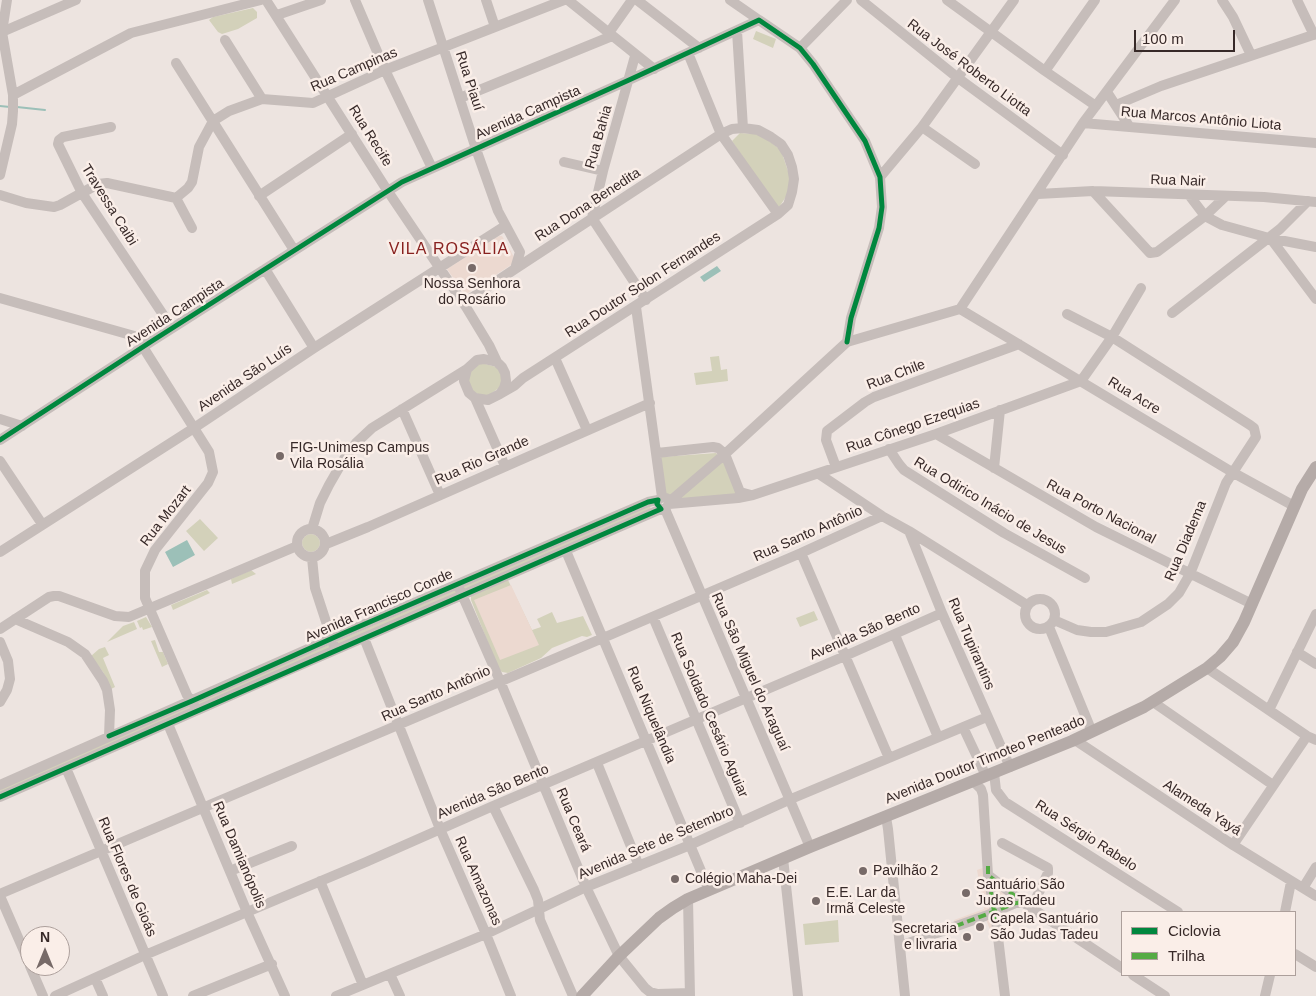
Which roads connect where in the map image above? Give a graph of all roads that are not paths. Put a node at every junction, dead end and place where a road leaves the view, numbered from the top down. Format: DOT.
graph roads {
  1 [pos="7,0"];
  2 [pos="76,0"];
  3 [pos="261,0"];
  4 [pos="266,0"];
  5 [pos="321,0"];
  6 [pos="354,0"];
  7 [pos="428,0"];
  8 [pos="486,0"];
  9 [pos="566,0"];
  10 [pos="632,0"];
  11 [pos="637,0"];
  12 [pos="730,0"];
  13 [pos="847,0"];
  14 [pos="861,0"];
  15 [pos="947,0"];
  16 [pos="1014,0"];
  17 [pos="1095,0"];
  18 [pos="1175,0"];
  19 [pos="1222,0"];
  20 [pos="1297,0"];
  21 [pos="278,15"];
  22 [pos="758,20"];
  23 [pos="495,27"];
  24 [pos="737,31"];
  25 [pos="2,32"];
  26 [pos="991,32"];
  27 [pos="1315,34"];
  28 [pos="610,35"];
  29 [pos="225,40"];
  30 [pos="444,48"];
  31 [pos="700,48"];
  32 [pos="800,48"];
  33 [pos="688,53"];
  34 [pos="1251,55"];
  35 [pos="635,56"];
  36 [pos="176,64"];
  37 [pos="654,69"];
  38 [pos="385,70"];
  39 [pos="1045,71"];
  40 [pos="958,78"];
  41 [pos="0,80"];
  42 [pos="629,80"];
  43 [pos="1107,92"];
  44 [pos="328,96"];
  45 [pos="13,98"];
  46 [pos="460,98"];
  47 [pos="262,99"];
  48 [pos="1116,104"];
  49 [pos="1096,106"];
  50 [pos="213,121"];
  51 [pos="1084,123"];
  52 [pos="111,126"];
  53 [pos="1129,126"];
  54 [pos="922,127"];
  55 [pos="743,128"];
  56 [pos="352,134"];
  57 [pos="721,134"];
  58 [pos="1316,143"];
  59 [pos="476,149"];
  60 [pos="1063,156"];
  61 [pos="564,162"];
  62 [pos="975,164"];
  63 [pos="432,168"];
  64 [pos="603,171"];
  65 [pos="0,175"];
  66 [pos="880,176"];
  67 [pos="387,190"];
  68 [pos="1093,191"];
  69 [pos="82,193"];
  70 [pos="1038,194"];
  71 [pos="0,195"];
  72 [pos="1190,195"];
  73 [pos="259,196"];
  74 [pos="1226,196"];
  75 [pos="176,198"];
  76 [pos="1312,201"];
  77 [pos="778,214"];
  78 [pos="1205,216"];
  79 [pos="592,218"];
  80 [pos="505,226"];
  81 [pos="192,228"];
  82 [pos="1270,238"];
  83 [pos="1316,247"];
  84 [pos="294,250"];
  85 [pos="520,252"];
  86 [pos="536,255"];
  87 [pos="440,268"];
  88 [pos="264,269"];
  89 [pos="515,269"];
  90 [pos="1141,288"];
  91 [pos="0,298"];
  92 [pos="1316,299"];
  93 [pos="646,300"];
  94 [pos="465,302"];
  95 [pos="636,307"];
  96 [pos="960,309"];
  97 [pos="1067,314"];
  98 [pos="1172,314"];
  99 [pos="172,328"];
  100 [pos="1112,337"];
  101 [pos="847,342"];
  102 [pos="147,344"];
  103 [pos="1019,344"];
  104 [pos="489,345"];
  105 [pos="314,348"];
  106 [pos="555,358"];
  107 [pos="484,359"];
  108 [pos="497,362"];
  109 [pos="467,368"];
  110 [pos="505,373"];
  111 [pos="522,378"];
  112 [pos="1081,381"];
  113 [pos="500,394"];
  114 [pos="475,398"];
  115 [pos="488,400"];
  116 [pos="650,403"];
  117 [pos="402,409"];
  118 [pos="1000,410"];
  119 [pos="482,414"];
  120 [pos="0,419"];
  121 [pos="22,426"];
  122 [pos="755,426"];
  123 [pos="194,428"];
  124 [pos="587,430"];
  125 [pos="936,434"];
  126 [pos="0,440"];
  127 [pos="713,447"];
  128 [pos="889,449"];
  129 [pos="657,453"];
  130 [pos="725,454"];
  131 [pos="0,461"];
  132 [pos="505,466"];
  133 [pos="1316,467"];
  134 [pos="836,468"];
  135 [pos="994,468"];
  136 [pos="1232,472"];
  137 [pos="819,474"];
  138 [pos="440,495"];
  139 [pos="753,495"];
  140 [pos="664,504"];
  141 [pos="1294,506"];
  142 [pos="882,516"];
  143 [pos="42,524"];
  144 [pos="312,529"];
  145 [pos="909,531"];
  146 [pos="326,544"];
  147 [pos="297,546"];
  148 [pos="566,551"];
  149 [pos="0,552"];
  150 [pos="801,553"];
  151 [pos="312,558"];
  152 [pos="1190,574"];
  153 [pos="1085,578"];
  154 [pos="458,584"];
  155 [pos="462,596"];
  156 [pos="702,596"];
  157 [pos="1252,604"];
  158 [pos="1027,605"];
  159 [pos="150,608"];
  160 [pos="942,613"];
  161 [pos="1316,614"];
  162 [pos="653,617"];
  163 [pos="15,620"];
  164 [pos="1051,623"];
  165 [pos="0,629"];
  166 [pos="894,635"];
  167 [pos="364,638"];
  168 [pos="603,638"];
  169 [pos="332,639"];
  170 [pos="0,642"];
  171 [pos="336,651"];
  172 [pos="1297,652"];
  173 [pos="846,656"];
  174 [pos="1316,664"];
  175 [pos="1206,668"];
  176 [pos="500,681"];
  177 [pos="746,698"];
  178 [pos="192,701"];
  179 [pos="0,702"];
  180 [pos="1153,702"];
  181 [pos="1269,710"];
  182 [pos="197,711"];
  183 [pos="987,717"];
  184 [pos="696,720"];
  185 [pos="168,724"];
  186 [pos="399,725"];
  187 [pos="963,727"];
  188 [pos="1092,732"];
  189 [pos="109,736"];
  190 [pos="938,737"];
  191 [pos="1311,738"];
  192 [pos="1075,740"];
  193 [pos="648,742"];
  194 [pos="889,758"];
  195 [pos="597,763"];
  196 [pos="1010,767"];
  197 [pos="66,768"];
  198 [pos="990,775"];
  199 [pos="974,782"];
  200 [pos="1273,784"];
  201 [pos="0,785"];
  202 [pos="543,786"];
  203 [pos="996,790"];
  204 [pos="983,795"];
  205 [pos="0,797"];
  206 [pos="790,799"];
  207 [pos="493,806"];
  208 [pos="204,809"];
  209 [pos="886,817"];
  210 [pos="740,823"];
  211 [pos="440,829"];
  212 [pos="1002,843"];
  213 [pos="690,845"];
  214 [pos="1233,845"];
  215 [pos="292,846"];
  216 [pos="810,847"];
  217 [pos="103,852"];
  218 [pos="783,858"];
  219 [pos="640,866"];
  220 [pos="1316,867"];
  221 [pos="230,871"];
  222 [pos="320,881"];
  223 [pos="1291,882"];
  224 [pos="586,887"];
  225 [pos="1303,888"];
  226 [pos="709,890"];
  227 [pos="991,892"];
  228 [pos="0,895"];
  229 [pos="1316,896"];
  230 [pos="688,899"];
  231 [pos="1028,905"];
  232 [pos="539,908"];
  233 [pos="1176,911"];
  234 [pos="1284,911"];
  235 [pos="247,912"];
  236 [pos="995,912"];
  237 [pos="486,934"];
  238 [pos="20,942"];
  239 [pos="900,946"];
  240 [pos="145,955"];
  241 [pos="1296,955"];
  242 [pos="619,956"];
  243 [pos="272,964"];
  244 [pos="1121,967"];
  245 [pos="1316,967"];
  246 [pos="390,974"];
  247 [pos="34,976"];
  248 [pos="1135,976"];
  249 [pos="1270,976"];
  250 [pos="95,978"];
  251 [pos="363,984"];
  252 [pos="690,995"];
  253 [pos="43,996"];
  254 [pos="55,996"];
  255 [pos="103,996"];
  256 [pos="163,996"];
  257 [pos="194,996"];
  258 [pos="285,996"];
  259 [pos="336,996"];
  260 [pos="400,996"];
  261 [pos="511,996"];
  262 [pos="573,996"];
  263 [pos="582,996"];
  264 [pos="798,996"];
  265 [pos="905,996"];
  266 [pos="1005,996"];
  267 [pos="1165,996"];
  268 [pos="1265,996"];
  1 -- 25 [label="street"];
  2 -- 25 [label="street"];
  3 -- 45 [label="street"];
  4 -- 21 [label="street, Rua Recife"];
  5 -- 21 [label="street"];
  6 -- 38 [label="street"];
  7 -- 30 [label="street, Rua Piauí"];
  8 -- 23 [label="street"];
  9 -- 23 [label="street, Rua Campinas"];
  9 -- 28 [label="street"];
  10 -- 28 [label="street"];
  11 -- 31 [label="street"];
  12 -- 22 [label="street"];
  13 -- 32 [label="street"];
  14 -- 40 [label="street, Rua José Roberto Liotta"];
  15 -- 26 [label="street"];
  16 -- 26 [label="street"];
  17 -- 39 [label="street"];
  18 -- 43 [label="street"];
  19 -- 34 [label="street"];
  20 -- 27 [label="street"];
  21 -- 44 [label="street, Rua Recife"];
  22 -- 24 [label="street, Avenida Campista"];
  22 -- 32 [label="street"];
  23 -- 30 [label="street, Rua Campinas"];
  24 -- 31 [label="street, Avenida Campista"];
  24 -- 55 [label="street"];
  25 -- 45 [label="street"];
  26 -- 39 [label="street"];
  26 -- 40 [label="street"];
  27 -- 34 [label="street"];
  28 -- 35 [label="street"];
  28 -- 46 [label="street"];
  29 -- 47 [label="street"];
  30 -- 38 [label="street, Rua Campinas"];
  30 -- 46 [label="street, Rua Piauí"];
  31 -- 33 [label="street, Avenida Campista"];
  32 -- 66 [label="street"];
  33 -- 37 [label="street, Avenida Campista"];
  33 -- 57 [label="street"];
  34 -- 48 [label="street"];
  35 -- 37 [label="street"];
  35 -- 42 [label="street, Rua Bahia"];
  36 -- 50 [label="street"];
  37 -- 42 [label="street, Avenida Campista"];
  38 -- 44 [label="street, Rua Campinas"];
  38 -- 63 [label="street"];
  39 -- 49 [label="street"];
  40 -- 54 [label="street"];
  40 -- 60 [label="street, Rua José Roberto Liotta"];
  41 -- 45 [label="street"];
  42 -- 59 [label="street, Avenida Campista"];
  42 -- 64 [label="street, Rua Bahia"];
  43 -- 48 [label="street"];
  43 -- 49 [label="street"];
  44 -- 47 [label="street, Rua Campinas"];
  44 -- 56 [label="street, Rua Recife"];
  45 -- 65 [label="street"];
  46 -- 59 [label="street, Rua Piauí"];
  47 -- 50 [label="street, Rua Campinas"];
  48 -- 53 [label="street"];
  49 -- 51 [label="street"];
  50 -- 73 [label="street"];
  50 -- 75 [label="street"];
  51 -- 53 [label="street, Rua Marcos Antônio Liota"];
  51 -- 60 [label="street"];
  52 -- 69 [label="street, Travessa Caibi"];
  53 -- 58 [label="street, Rua Marcos Antônio Liota"];
  54 -- 62 [label="street"];
  54 -- 66 [label="street"];
  55 -- 57 [label="street, Rua Dona Benedita"];
  55 -- 77 [label="street"];
  56 -- 67 [label="street, Rua Recife"];
  56 -- 73 [label="street"];
  57 -- 77 [label="street"];
  57 -- 79 [label="street, Rua Dona Benedita"];
  59 -- 63 [label="street, Avenida Campista"];
  59 -- 80 [label="street, Rua Piauí"];
  60 -- 70 [label="street"];
  61 -- 64 [label="street"];
  63 -- 67 [label="street, Avenida Campista"];
  64 -- 79 [label="street, Rua Bahia"];
  66 -- 101 [label="street"];
  67 -- 84 [label="street, Avenida Campista"];
  67 -- 87 [label="street, Rua Recife"];
  68 -- 70 [label="street, Rua Nair"];
  68 -- 72 [label="street, Rua Nair"];
  68 -- 78 [label="street"];
  69 -- 71 [label="street"];
  69 -- 75 [label="street"];
  69 -- 99 [label="street, Travessa Caibi"];
  70 -- 96 [label="street"];
  72 -- 74 [label="street, Rua Nair"];
  72 -- 78 [label="street"];
  73 -- 84 [label="street"];
  74 -- 76 [label="street, Rua Nair"];
  74 -- 78 [label="street"];
  75 -- 81 [label="street"];
  76 -- 82 [label="street"];
  77 -- 93 [label="street, Rua Doutor Solon Fernandes"];
  78 -- 82 [label="street"];
  79 -- 86 [label="street, Rua Dona Benedita"];
  79 -- 93 [label="street"];
  80 -- 85 [label="street, Rua Piauí"];
  80 -- 87 [label="street, Avenida São Luís"];
  82 -- 83 [label="street"];
  82 -- 92 [label="street"];
  82 -- 98 [label="street"];
  84 -- 88 [label="street, Avenida Campista"];
  85 -- 86 [label="street"];
  85 -- 89 [label="street"];
  86 -- 89 [label="street, Rua Dona Benedita"];
  87 -- 94 [label="street, Rua Recife"];
  87 -- 105 [label="street, Avenida São Luís"];
  88 -- 99 [label="street, Avenida Campista"];
  88 -- 105 [label="street"];
  89 -- 94 [label="street, Rua Dona Benedita"];
  90 -- 100 [label="street"];
  91 -- 102 [label="street"];
  93 -- 95 [label="street, Rua Doutor Solon Fernandes"];
  94 -- 104 [label="street, Rua Recife"];
  95 -- 106 [label="street, Rua Doutor Solon Fernandes"];
  95 -- 116 [label="street, Rua São Miguel do Araguaí"];
  96 -- 101 [label="street"];
  96 -- 103 [label="street, Rua Acre"];
  97 -- 100 [label="street"];
  99 -- 102 [label="street, Avenida Campista"];
  100 -- 112 [label="street"];
  100 -- 136 [label="street, Rua Diadema"];
  101 -- 122 [label="street"];
  102 -- 121 [label="street, Avenida Campista"];
  102 -- 123 [label="street, Rua Mozart"];
  103 -- 112 [label="street, Rua Acre"];
  103 -- 134 [label="street, Rua Chile"];
  104 -- 107 [label="street"];
  104 -- 108 [label="street, Rua Recife"];
  105 -- 123 [label="street, Avenida São Luís"];
  106 -- 111 [label="street, Rua Doutor Solon Fernandes"];
  106 -- 124 [label="street"];
  107 -- 108 [label="street"];
  107 -- 109 [label="street"];
  108 -- 110 [label="street"];
  109 -- 114 [label="street"];
  109 -- 117 [label="street"];
  110 -- 111 [label="street"];
  110 -- 113 [label="street"];
  111 -- 113 [label="street, Rua Doutor Solon Fernandes"];
  112 -- 118 [label="street, Rua Cônego Ezequias"];
  112 -- 136 [label="street, Rua Acre"];
  113 -- 115 [label="street"];
  114 -- 115 [label="street"];
  114 -- 119 [label="street"];
  115 -- 119 [label="street"];
  116 -- 124 [label="street, Rua Rio Grande"];
  116 -- 129 [label="street, Rua São Miguel do Araguaí"];
  117 -- 138 [label="street"];
  117 -- 144 [label="street"];
  118 -- 125 [label="street, Rua Cônego Ezequias"];
  118 -- 135 [label="street"];
  119 -- 132 [label="street"];
  120 -- 121 [label="street"];
  121 -- 126 [label="street, Avenida Campista"];
  122 -- 127 [label="street"];
  122 -- 130 [label="street"];
  123 -- 143 [label="street, Avenida São Luís"];
  123 -- 159 [label="street, Rua Mozart"];
  124 -- 132 [label="street, Rua Rio Grande"];
  125 -- 128 [label="street, Rua Cônego Ezequias"];
  125 -- 135 [label="street, Rua Porto Nacional"];
  127 -- 129 [label="street"];
  127 -- 130 [label="street"];
  128 -- 134 [label="street, Rua Cônego Ezequias"];
  128 -- 153 [label="street, Rua Odirico Inácio de Jesus"];
  129 -- 140 [label="street, Rua São Miguel do Araguaí"];
  130 -- 139 [label="street"];
  130 -- 140 [label="street"];
  131 -- 143 [label="street"];
  132 -- 138 [label="street, Rua Rio Grande"];
  133 -- 141 [label="main road, Avenida Doutor Timoteo Penteado"];
  134 -- 137 [label="street, Rua Cônego Ezequias"];
  135 -- 152 [label="street, Rua Porto Nacional"];
  136 -- 141 [label="street, Rua Acre"];
  136 -- 152 [label="street, Rua Diadema"];
  137 -- 139 [label="street, Rua Cônego Ezequias"];
  137 -- 142 [label="street"];
  138 -- 146 [label="street, Rua Rio Grande"];
  139 -- 140 [label="street, Rua Cônego Ezequias"];
  140 -- 148 [label="street, Avenida Francisco Conde"];
  140 -- 154 [label="street, Avenida Francisco Conde"];
  140 -- 156 [label="street, Rua São Miguel do Araguaí"];
  141 -- 157 [label="main road, Avenida Doutor Timoteo Penteado"];
  142 -- 145 [label="street"];
  142 -- 150 [label="street, Rua Santo Antônio"];
  143 -- 149 [label="street, Avenida São Luís"];
  144 -- 146 [label="street"];
  144 -- 147 [label="street"];
  145 -- 158 [label="street"];
  145 -- 160 [label="street, Rua Tupirantins"];
  146 -- 151 [label="street"];
  147 -- 151 [label="street"];
  147 -- 159 [label="street"];
  148 -- 155 [label="street, Avenida Francisco Conde"];
  148 -- 168 [label="street, Rua Niquelândia"];
  150 -- 156 [label="street, Rua Santo Antônio"];
  150 -- 173 [label="street"];
  151 -- 169 [label="street"];
  152 -- 157 [label="street, Rua Porto Nacional"];
  152 -- 164 [label="street, Rua Diadema"];
  154 -- 155 [label="street, Rua Ceará"];
  154 -- 169 [label="street, Avenida Francisco Conde"];
  155 -- 167 [label="street, Avenida Francisco Conde"];
  155 -- 176 [label="street, Rua Ceará"];
  156 -- 162 [label="street, Rua Santo Antônio"];
  156 -- 177 [label="street, Rua São Miguel do Araguaí"];
  157 -- 175 [label="main road, Avenida Doutor Timoteo Penteado"];
  158 -- 164 [label="street"];
  158 -- 164 [label="street"];
  159 -- 163 [label="street"];
  159 -- 178 [label="street, Rua Mozart"];
  160 -- 166 [label="street, Avenida São Bento"];
  160 -- 183 [label="street, Rua Tupirantins"];
  161 -- 172 [label="street"];
  162 -- 168 [label="street, Rua Santo Antônio"];
  162 -- 184 [label="street, Rua Soldado Cesário Aguiar"];
  163 -- 165 [label="street"];
  163 -- 189 [label="street"];
  164 -- 188 [label="street"];
  166 -- 173 [label="street, Avenida São Bento"];
  166 -- 190 [label="street"];
  167 -- 171 [label="street, Avenida Francisco Conde"];
  167 -- 186 [label="street, Rua Amazonas"];
  168 -- 176 [label="street, Rua Santo Antônio"];
  168 -- 193 [label="street, Rua Niquelândia"];
  169 -- 171 [label="street"];
  169 -- 178 [label="street, Avenida Francisco Conde"];
  170 -- 179 [label="street"];
  171 -- 182 [label="street, Avenida Francisco Conde"];
  172 -- 174 [label="street"];
  172 -- 181 [label="street"];
  173 -- 177 [label="street, Avenida São Bento"];
  173 -- 194 [label="street"];
  175 -- 180 [label="main road, Avenida Doutor Timoteo Penteado"];
  175 -- 181 [label="street"];
  176 -- 186 [label="street, Rua Santo Antônio"];
  176 -- 202 [label="street, Rua Ceará"];
  177 -- 184 [label="street, Avenida São Bento"];
  177 -- 206 [label="street, Rua São Miguel do Araguaí"];
  178 -- 182 [label="street, Rua Mozart"];
  178 -- 189 [label="street, Avenida Francisco Conde"];
  180 -- 188 [label="main road, Avenida Doutor Timoteo Penteado"];
  180 -- 200 [label="street"];
  181 -- 191 [label="street"];
  182 -- 185 [label="street, Avenida Francisco Conde"];
  183 -- 187 [label="street, Avenida Sete de Setembro"];
  183 -- 196 [label="street, Rua Tupirantins"];
  184 -- 193 [label="street, Avenida São Bento"];
  184 -- 210 [label="street, Rua Soldado Cesário Aguiar"];
  185 -- 197 [label="street, Avenida Francisco Conde"];
  185 -- 208 [label="street, Rua Damianópolis"];
  186 -- 208 [label="street, Rua Santo Antônio"];
  186 -- 211 [label="street, Rua Amazonas"];
  187 -- 190 [label="street, Avenida Sete de Setembro"];
  187 -- 198 [label="street"];
  188 -- 192 [label="main road, Avenida Doutor Timoteo Penteado"];
  189 -- 201 [label="street, Avenida Francisco Conde"];
  190 -- 194 [label="street, Avenida Sete de Setembro"];
  191 -- 200 [label="street"];
  192 -- 196 [label="main road, Avenida Doutor Timoteo Penteado"];
  192 -- 214 [label="street, Alameda Yayá"];
  193 -- 195 [label="street, Avenida São Bento"];
  193 -- 213 [label="street, Rua Niquelândia"];
  194 -- 206 [label="street, Avenida Sete de Setembro"];
  195 -- 202 [label="street, Avenida São Bento"];
  195 -- 219 [label="street"];
  196 -- 198 [label="main road, Avenida Doutor Timoteo Penteado"];
  197 -- 205 [label="street, Avenida Francisco Conde"];
  197 -- 217 [label="street, Rua Flores de Gioás"];
  198 -- 199 [label="main road, Avenida Doutor Timoteo Penteado"];
  198 -- 203 [label="street"];
  199 -- 204 [label="street"];
  199 -- 209 [label="main road, Avenida Doutor Timoteo Penteado"];
  200 -- 214 [label="street"];
  202 -- 207 [label="street, Avenida São Bento"];
  202 -- 224 [label="street, Rua Ceará"];
  203 -- 204 [label="street"];
  203 -- 233 [label="street, Rua Sérgio Rabelo"];
  204 -- 231 [label="street"];
  206 -- 210 [label="street, Avenida Sete de Setembro"];
  206 -- 216 [label="street, Rua São Miguel do Araguaí"];
  207 -- 211 [label="street, Avenida São Bento"];
  207 -- 232 [label="street"];
  208 -- 217 [label="street, Rua Santo Antônio"];
  208 -- 221 [label="street, Rua Damianópolis"];
  209 -- 216 [label="main road, Avenida Doutor Timoteo Penteado"];
  209 -- 239 [label="street"];
  210 -- 213 [label="street, Avenida Sete de Setembro"];
  211 -- 222 [label="street, Avenida São Bento"];
  211 -- 237 [label="street, Rua Amazonas"];
  212 -- 231 [label="street"];
  213 -- 219 [label="street, Avenida Sete de Setembro"];
  213 -- 226 [label="street, Rua Niquelândia"];
  214 -- 223 [label="street, Alameda Yayá"];
  215 -- 221 [label="street"];
  216 -- 218 [label="main road, Avenida Doutor Timoteo Penteado"];
  217 -- 228 [label="street, Rua Santo Antônio"];
  217 -- 240 [label="street, Rua Flores de Gioás"];
  218 -- 226 [label="main road, Avenida Doutor Timoteo Penteado"];
  218 -- 264 [label="street"];
  219 -- 224 [label="street, Avenida Sete de Setembro"];
  220 -- 225 [label="street"];
  221 -- 235 [label="street, Rua Damianópolis"];
  222 -- 235 [label="street, Avenida São Bento"];
  222 -- 251 [label="street"];
  223 -- 225 [label="street, Alameda Yayá"];
  223 -- 234 [label="street"];
  224 -- 232 [label="street, Avenida Sete de Setembro"];
  224 -- 242 [label="street, Rua Ceará"];
  225 -- 229 [label="street, Alameda Yayá"];
  226 -- 230 [label="main road, Avenida Doutor Timoteo Penteado"];
  227 -- 236 [label="street"];
  228 -- 238 [label="street"];
  230 -- 242 [label="main road, Avenida Doutor Timoteo Penteado"];
  230 -- 252 [label="street"];
  231 -- 236 [label="street"];
  231 -- 244 [label="street"];
  232 -- 237 [label="street, Avenida Sete de Setembro"];
  232 -- 262 [label="street"];
  235 -- 240 [label="street, Avenida São Bento"];
  235 -- 243 [label="street, Rua Damianópolis"];
  236 -- 239 [label="street"];
  236 -- 266 [label="street"];
  237 -- 246 [label="street, Avenida Sete de Setembro"];
  237 -- 261 [label="street, Rua Amazonas"];
  239 -- 265 [label="street"];
  240 -- 250 [label="street, Avenida São Bento"];
  240 -- 256 [label="street, Rua Flores de Gioás"];
  241 -- 245 [label="street"];
  242 -- 252 [label="street, Rua Ceará"];
  242 -- 263 [label="main road, Avenida Doutor Timoteo Penteado"];
  243 -- 257 [label="street"];
  243 -- 258 [label="street, Rua Damianópolis"];
  246 -- 251 [label="street, Avenida Sete de Setembro"];
  246 -- 260 [label="street"];
  247 -- 253 [label="street"];
  248 -- 267 [label="street"];
  249 -- 268 [label="street"];
  250 -- 254 [label="street, Avenida São Bento"];
  250 -- 255 [label="street"];
  251 -- 259 [label="street, Avenida Sete de Setembro"];
}
